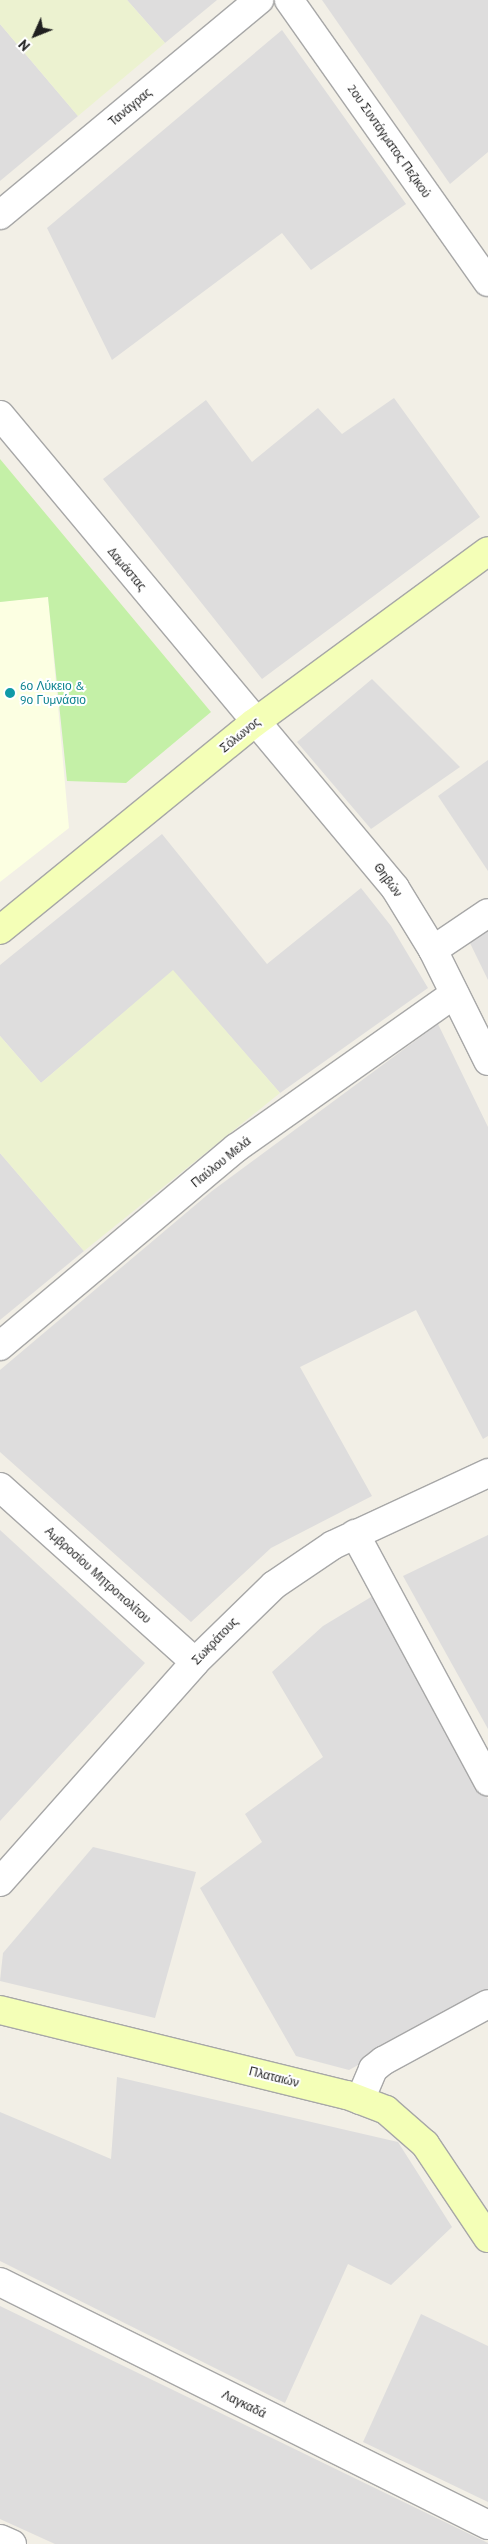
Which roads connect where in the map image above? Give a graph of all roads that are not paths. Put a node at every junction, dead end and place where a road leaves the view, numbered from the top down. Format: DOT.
graph roads {
  1 [pos="259,0"];
  2 [pos="289,0"];
  3 [pos="0,215"];
  4 [pos="488,282"];
  5 [pos="0,415"];
  6 [pos="488,551"];
  7 [pos="254,722"];
  8 [pos="488,913"];
  9 [pos="0,930"];
  10 [pos="433,950"];
  11 [pos="454,994"];
  12 [pos="488,1061"];
  13 [pos="0,1346"];
  14 [pos="488,1473"];
  15 [pos="0,1487"];
  16 [pos="355,1534"];
  17 [pos="195,1662"];
  18 [pos="488,1780"];
  19 [pos="0,1882"];
  20 [pos="488,2004"];
  21 [pos="0,2010"];
  22 [pos="360,2100"];
  23 [pos="488,2238"];
  24 [pos="0,2282"];
  25 [pos="488,2525"];
  26 [pos="0,2538"];
  27 [pos="12,2544"];
  1 -- 3 [label="street, Τανάγρας"];
  2 -- 4 [label="street, 2ου Συντάγματος Πεζικού"];
  5 -- 7 [label="street, Δαμάστας"];
  6 -- 7 [label="street, Σόλωνος"];
  7 -- 9 [label="street, Σόλωνος"];
  7 -- 10 [label="street, Θηβών"];
  8 -- 10 [label="street"];
  10 -- 11 [label="street, Θηβών"];
  11 -- 12 [label="street, Θηβών"];
  11 -- 13 [label="street, Παύλου Μελά"];
  14 -- 16 [label="street, Σωκράτους"];
  15 -- 17 [label="street, Αμβροσίου Μητροπολίτου"];
  16 -- 17 [label="street, Σωκράτους"];
  16 -- 18 [label="street"];
  17 -- 19 [label="street, Σωκράτους"];
  20 -- 22 [label="street"];
  21 -- 22 [label="street, Πλαταιών"];
  22 -- 23 [label="street, Πλαταιών"];
  24 -- 25 [label="street, Λαγκαδά"];
  26 -- 27 [label="street"];
}
